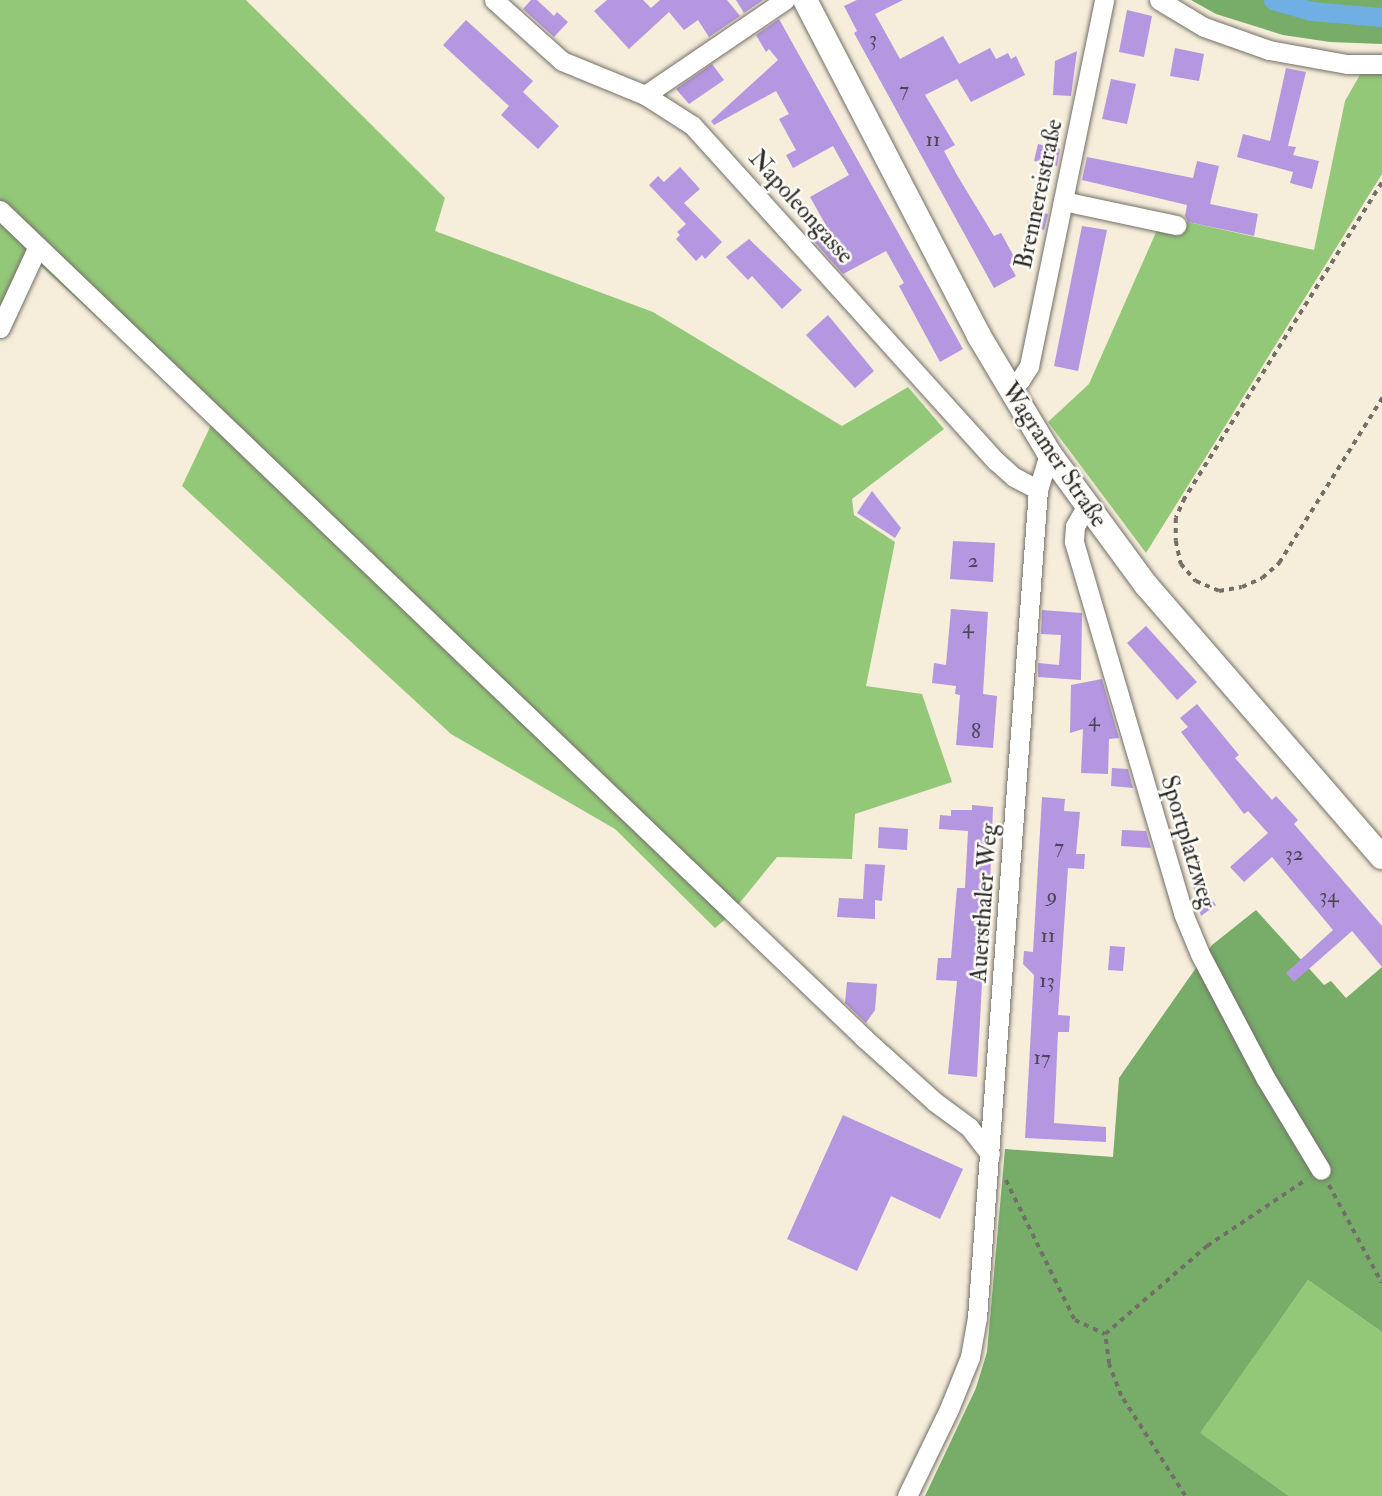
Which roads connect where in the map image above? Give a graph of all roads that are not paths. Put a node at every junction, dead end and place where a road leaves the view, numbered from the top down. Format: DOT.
graph roads {
  1 [pos="494,0"];
  2 [pos="785,0"];
  3 [pos="805,0"];
  4 [pos="1104,0"];
  5 [pos="1159,0"];
  6 [pos="1382,64"];
  7 [pos="645,95"];
  8 [pos="1063,201"];
  9 [pos="0,210"];
  10 [pos="1176,225"];
  11 [pos="38,246"];
  12 [pos="0,328"];
  13 [pos="1009,390"];
  14 [pos="1049,453"];
  15 [pos="1038,490"];
  16 [pos="1086,507"];
  17 [pos="1382,857"];
  18 [pos="990,1154"];
  19 [pos="1321,1170"];
  20 [pos="907,1496"];
  1 -- 7 [label="street, Napoleongasse"];
  2 -- 7 [label="street"];
  3 -- 13 [label="main road, Wagramer Straße"];
  4 -- 8 [label="street, Brennereistraße"];
  5 -- 6 [label="street"];
  7 -- 15 [label="street, Napoleongasse"];
  8 -- 10 [label="street"];
  8 -- 13 [label="street, Brennereistraße"];
  9 -- 11 [label="street"];
  11 -- 12 [label="street"];
  11 -- 18 [label="street"];
  13 -- 14 [label="main road, Wagramer Straße"];
  14 -- 15 [label="street, Auersthaler Weg"];
  14 -- 16 [label="main road, Wagramer Straße"];
  15 -- 18 [label="street, Auersthaler Weg"];
  16 -- 17 [label="main road, Wagramer Straße"];
  16 -- 19 [label="street, Sportplatzweg"];
  18 -- 20 [label="street, Auersthaler Weg"];
}
